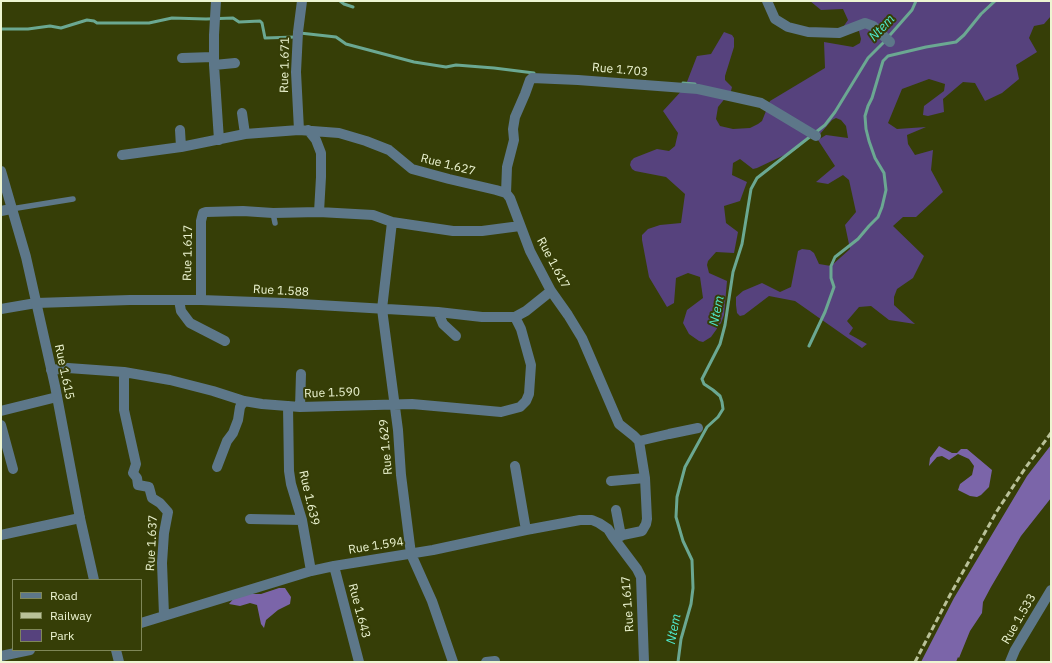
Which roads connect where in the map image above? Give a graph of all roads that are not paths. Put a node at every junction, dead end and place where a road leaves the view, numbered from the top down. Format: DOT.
graph roads {
  1 [pos="216,1"];
  2 [pos="302,1"];
  3 [pos="767,1"];
  4 [pos="890,42"];
  5 [pos="182,58"];
  6 [pos="214,61"];
  7 [pos="235,63"];
  8 [pos="242,113"];
  9 [pos="180,130"];
  10 [pos="304,130"];
  11 [pos="245,134"];
  12 [pos="816,136"];
  13 [pos="219,140"];
  14 [pos="181,147"];
  15 [pos="122,155"];
  16 [pos="1,171"];
  17 [pos="506,193"];
  18 [pos="73,199"];
  19 [pos="11,209"];
  20 [pos="1,211"];
  21 [pos="319,212"];
  22 [pos="392,222"];
  23 [pos="520,226"];
  24 [pos="552,290"];
  25 [pos="179,300"];
  26 [pos="201,300"];
  27 [pos="36,303"];
  28 [pos="1,309"];
  29 [pos="382,309"];
  30 [pos="438,312"];
  31 [pos="515,317"];
  32 [pos="456,336"];
  33 [pos="225,340"];
  34 [pos="51,370"];
  35 [pos="124,372"];
  36 [pos="301,374"];
  37 [pos="57,396"];
  38 [pos="244,401"];
  39 [pos="394,404"];
  40 [pos="288,406"];
  41 [pos="300,407"];
  42 [pos="1,411"];
  43 [pos="1,425"];
  44 [pos="698,428"];
  45 [pos="639,441"];
  46 [pos="217,466"];
  47 [pos="516,466"];
  48 [pos="13,469"];
  49 [pos="645,478"];
  50 [pos="611,481"];
  51 [pos="616,510"];
  52 [pos="80,518"];
  53 [pos="250,520"];
  54 [pos="302,520"];
  55 [pos="526,530"];
  56 [pos="1,535"];
  57 [pos="617,536"];
  58 [pos="411,554"];
  59 [pos="334,566"];
  60 [pos="311,571"];
  61 [pos="94,579"];
  62 [pos="1051,590"];
  63 [pos="164,615"];
  64 [pos="142,623"];
  65 [pos="25,651"];
  66 [pos="116,651"];
  67 [pos="1,656"];
  68 [pos="120,662"];
  69 [pos="356,662"];
  70 [pos="452,662"];
  71 [pos="644,662"];
  72 [pos="1010,662"];
  1 -- 6 [label="street"];
  2 -- 10 [label="street, Rue 1.671"];
  3 -- 4 [label="street"];
  5 -- 6 [label="street"];
  6 -- 7 [label="street"];
  6 -- 13 [label="street"];
  8 -- 11 [label="street"];
  9 -- 14 [label="street"];
  10 -- 11 [label="street, Rue 1.627"];
  10 -- 17 [label="street, Rue 1.627"];
  10 -- 21 [label="street"];
  11 -- 13 [label="street, Rue 1.627"];
  12 -- 17 [label="street, Rue 1.703"];
  13 -- 14 [label="street, Rue 1.627"];
  14 -- 15 [label="street, Rue 1.627"];
  16 -- 19 [label="street, Rue 1.615"];
  17 -- 23 [label="street"];
  18 -- 19 [label="lane"];
  19 -- 20 [label="street"];
  19 -- 27 [label="street, Rue 1.615"];
  21 -- 22 [label="street, Rue 1.617"];
  21 -- 26 [label="street, Rue 1.617"];
  22 -- 23 [label="street, Rue 1.617"];
  22 -- 29 [label="street, Rue 1.629"];
  23 -- 24 [label="street, Rue 1.617"];
  24 -- 31 [label="street"];
  24 -- 45 [label="street, Rue 1.617"];
  25 -- 26 [label="street, Rue 1.588"];
  25 -- 27 [label="street, Rue 1.588"];
  25 -- 33 [label="street"];
  26 -- 29 [label="street, Rue 1.588"];
  27 -- 28 [label="street, Rue 1.588"];
  27 -- 34 [label="street, Rue 1.615"];
  29 -- 30 [label="street, Rue 1.588"];
  29 -- 39 [label="street, Rue 1.629"];
  30 -- 31 [label="street, Rue 1.588"];
  30 -- 32 [label="street"];
  31 -- 39 [label="street, Rue 1.590"];
  34 -- 35 [label="street, Rue 1.590"];
  34 -- 37 [label="street, Rue 1.615"];
  35 -- 38 [label="street, Rue 1.590"];
  35 -- 63 [label="street, Rue 1.637"];
  36 -- 41 [label="street"];
  37 -- 42 [label="street"];
  37 -- 52 [label="street, Rue 1.615"];
  38 -- 40 [label="street, Rue 1.590"];
  38 -- 46 [label="street"];
  39 -- 41 [label="street, Rue 1.590"];
  39 -- 58 [label="street, Rue 1.629"];
  40 -- 41 [label="street, Rue 1.590"];
  40 -- 54 [label="street, Rue 1.639"];
  43 -- 48 [label="street"];
  44 -- 45 [label="street"];
  45 -- 49 [label="street"];
  47 -- 55 [label="street"];
  49 -- 50 [label="street"];
  49 -- 57 [label="street"];
  51 -- 57 [label="street"];
  52 -- 56 [label="street"];
  52 -- 61 [label="street, Rue 1.615"];
  53 -- 54 [label="street"];
  54 -- 60 [label="street, Rue 1.639"];
  55 -- 57 [label="street, Rue 1.594"];
  55 -- 58 [label="street, Rue 1.594"];
  57 -- 71 [label="street, Rue 1.617"];
  58 -- 59 [label="street, Rue 1.594"];
  58 -- 70 [label="street, Rue 1.629"];
  59 -- 60 [label="street, Rue 1.594"];
  59 -- 69 [label="street, Rue 1.643"];
  60 -- 63 [label="street, Rue 1.594"];
  62 -- 72 [label="street, Rue 1.533"];
  63 -- 64 [label="street, Rue 1.594"];
  65 -- 67 [label="street"];
  66 -- 68 [label="street"];
}
